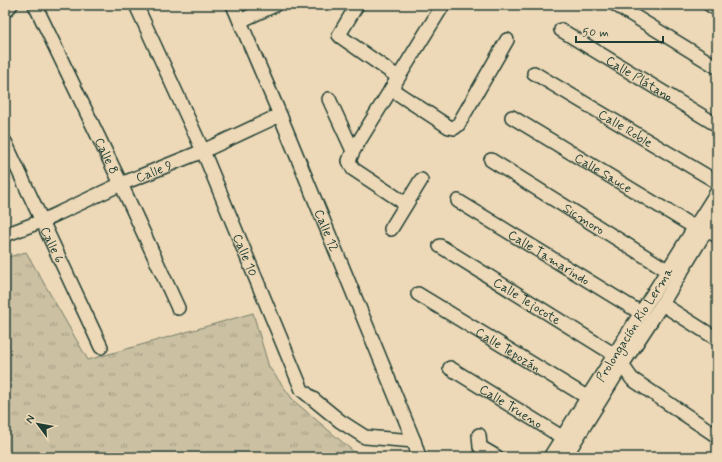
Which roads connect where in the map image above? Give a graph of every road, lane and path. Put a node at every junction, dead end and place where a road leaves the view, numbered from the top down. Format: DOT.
graph roads {
  1 [pos="11,5"];
  2 [pos="35,5"];
  3 [pos="136,5"];
  4 [pos="233,5"];
  5 [pos="275,5"];
  6 [pos="357,5"];
  7 [pos="443,5"];
  8 [pos="616,5"];
  9 [pos="710,5"];
  10 [pos="717,10"];
  11 [pos="5,11"];
  12 [pos="240,21"];
  13 [pos="561,30"];
  14 [pos="507,40"];
  15 [pos="717,67"];
  16 [pos="534,73"];
  17 [pos="398,77"];
  18 [pos="391,89"];
  19 [pos="329,99"];
  20 [pos="280,115"];
  21 [pos="512,118"];
  22 [pos="717,125"];
  23 [pos="5,142"];
  24 [pos="203,151"];
  25 [pos="351,156"];
  26 [pos="491,160"];
  27 [pos="421,180"];
  28 [pos="717,182"];
  29 [pos="122,184"];
  30 [pos="717,192"];
  31 [pos="458,201"];
  32 [pos="406,204"];
  33 [pos="717,212"];
  34 [pos="42,220"];
  35 [pos="391,229"];
  36 [pos="706,231"];
  37 [pos="5,235"];
  38 [pos="440,246"];
  39 [pos="673,273"];
  40 [pos="418,294"];
  41 [pos="662,304"];
  42 [pos="178,308"];
  43 [pos="641,313"];
  44 [pos="717,339"];
  45 [pos="101,347"];
  46 [pos="614,355"];
  47 [pos="622,366"];
  48 [pos="450,368"];
  49 [pos="593,401"];
  50 [pos="480,435"];
  51 [pos="717,436"];
  52 [pos="414,441"];
  53 [pos="568,441"];
  54 [pos="419,457"];
  55 [pos="497,457"];
  56 [pos="550,457"];
  57 [pos="565,457"];
  1 -- 11 [label="street"];
  2 -- 29 [label="street, Calle 8"];
  3 -- 24 [label="street, Calle 10"];
  4 -- 12 [label="street, Calle 12"];
  5 -- 12 [label="street"];
  6 -- 17 [label="street"];
  7 -- 17 [label="street"];
  8 -- 15 [label="street"];
  9 -- 10 [label="street"];
  12 -- 20 [label="street, Calle 12"];
  13 -- 22 [label="street, Calle Plátano"];
  14 -- 18 [label="street"];
  16 -- 28 [label="street, Calle Roble"];
  17 -- 18 [label="street"];
  18 -- 25 [label="street"];
  19 -- 25 [label="street"];
  20 -- 24 [label="street, Calle 9"];
  20 -- 52 [label="street, Calle 12"];
  21 -- 36 [label="street, Calle Sauce"];
  23 -- 34 [label="street, Calle 6"];
  24 -- 29 [label="street, Calle 9"];
  24 -- 52 [label="street, Calle 10"];
  25 -- 32 [label="street"];
  26 -- 39 [label="street, Sicmoro"];
  27 -- 32 [label="street"];
  29 -- 34 [label="street, Calle 9"];
  29 -- 42 [label="street, Calle 8"];
  30 -- 36 [label="street, Prolongación Río Lerma"];
  31 -- 43 [label="street, Calle Tamarindo"];
  32 -- 35 [label="street"];
  33 -- 36 [label="street, Prolongación Río Lerma"];
  34 -- 37 [label="street, Calle 9"];
  34 -- 45 [label="street, Calle 6"];
  36 -- 39 [label="street, Prolongación Río Lerma"];
  38 -- 46 [label="street, Calle Tejocote"];
  39 -- 41 [label="street, Prolongación Río Lerma"];
  39 -- 43 [label="street, Prolongación Río Lerma"];
  40 -- 49 [label="street, Calle Tepozán"];
  41 -- 44 [label="street"];
  41 -- 47 [label="street, Prolongación Río Lerma"];
  43 -- 46 [label="street, Prolongación Río Lerma"];
  46 -- 47 [label="street"];
  46 -- 49 [label="street, Prolongación Río Lerma"];
  47 -- 49 [label="street, Prolongación Río Lerma"];
  47 -- 51 [label="street"];
  48 -- 53 [label="street, Calle Trueno"];
  49 -- 53 [label="street, Prolongación Río Lerma"];
  50 -- 55 [label="street"];
  52 -- 54 [label="street, Calle 12"];
  53 -- 56 [label="street, Prolongación Río Lerma"];
  53 -- 57 [label="street, Prolongación Río Lerma"];
}
